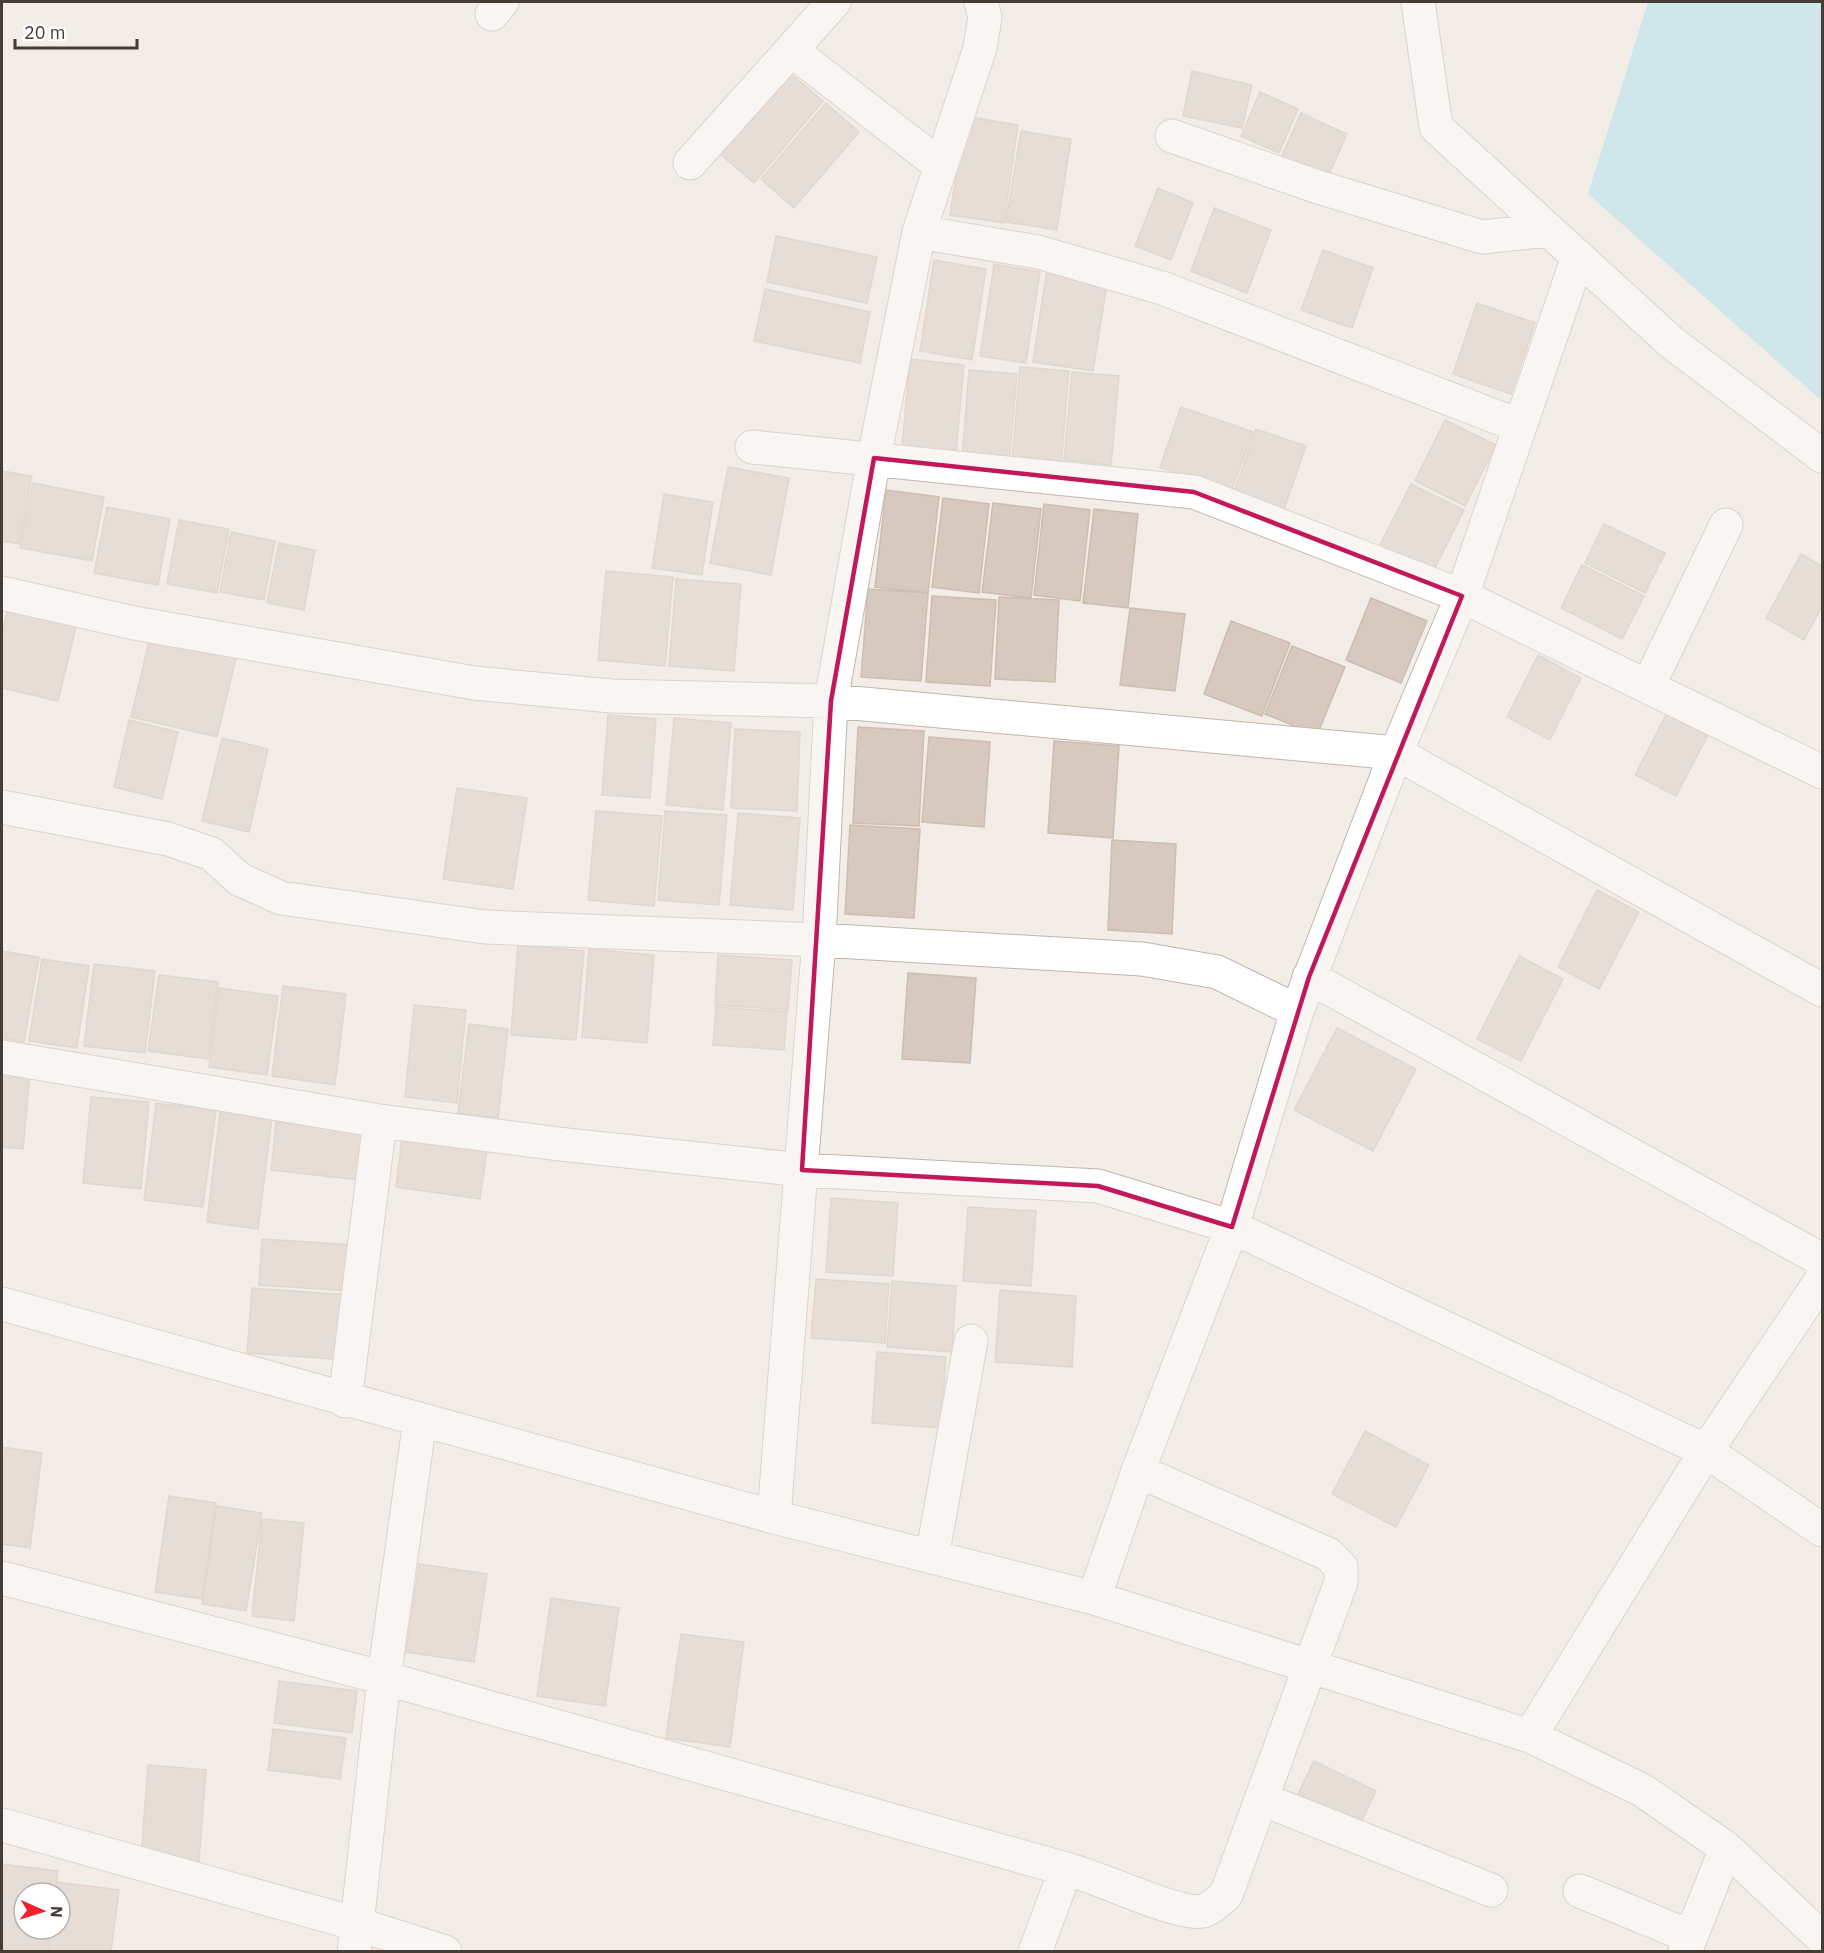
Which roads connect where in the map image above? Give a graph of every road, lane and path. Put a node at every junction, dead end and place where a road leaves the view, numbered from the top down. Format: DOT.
graph roads {
  1 [pos="834,2"];
  2 [pos="981,2"];
  3 [pos="1418,2"];
  4 [pos="791,50"];
  5 [pos="1172,136"];
  6 [pos="690,163"];
  7 [pos="941,166"];
  8 [pos="1548,230"];
  9 [pos="919,232"];
  10 [pos="1578,257"];
  11 [pos="1520,426"];
  12 [pos="752,447"];
  13 [pos="1822,456"];
  14 [pos="874,458"];
  15 [pos="1726,525"];
  16 [pos="2,593"];
  17 [pos="1462,596"];
  18 [pos="1648,686"];
  19 [pos="831,701"];
  20 [pos="1396,753"];
  21 [pos="1822,771"];
  22 [pos="2,807"];
  23 [pos="819,940"];
  24 [pos="1309,977"];
  25 [pos="1822,990"];
  26 [pos="1297,1011"];
  27 [pos="2,1057"];
  28 [pos="380,1121"];
  29 [pos="802,1170"];
  30 [pos="1232,1227"];
  31 [pos="1822,1260"];
  32 [pos="1822,1279"];
  33 [pos="2,1304"];
  34 [pos="971,1341"];
  35 [pos="345,1401"];
  36 [pos="420,1420"];
  37 [pos="1706,1451"];
  38 [pos="1138,1471"];
  39 [pos="774,1517"];
  40 [pos="1822,1530"];
  41 [pos="932,1557"];
  42 [pos="2,1578"];
  43 [pos="1094,1598"];
  44 [pos="1311,1667"];
  45 [pos="384,1678"];
  46 [pos="1530,1736"];
  47 [pos="1262,1799"];
  48 [pos="2,1825"];
  49 [pos="1726,1848"];
  50 [pos="1066,1869"];
  51 [pos="1491,1890"];
  52 [pos="1580,1891"];
  53 [pos="356,1938"];
  54 [pos="1822,1938"];
  55 [pos="1688,1944"];
  56 [pos="445,1952"];
  57 [pos="1035,1952"];
  1 -- 4 [label="street"];
  2 -- 7 [label="street"];
  3 -- 8 [label="street"];
  4 -- 6 [label="street"];
  4 -- 7 [label="street"];
  5 -- 8 [label="street"];
  7 -- 9 [label="street"];
  8 -- 10 [label="street"];
  9 -- 11 [label="street"];
  9 -- 14 [label="street"];
  10 -- 11 [label="street"];
  10 -- 13 [label="street"];
  11 -- 17 [label="street"];
  12 -- 14 [label="street"];
  14 -- 17 [label="street"];
  14 -- 19 [label="street"];
  15 -- 18 [label="street"];
  16 -- 19 [label="street"];
  17 -- 18 [label="street"];
  17 -- 20 [label="street"];
  18 -- 21 [label="street"];
  19 -- 20 [label="street"];
  19 -- 23 [label="street"];
  20 -- 24 [label="street"];
  20 -- 25 [label="street"];
  22 -- 23 [label="street"];
  23 -- 26 [label="street"];
  23 -- 29 [label="street"];
  24 -- 26 [label="street"];
  24 -- 31 [label="street"];
  26 -- 30 [label="street"];
  27 -- 28 [label="street"];
  28 -- 29 [label="street"];
  28 -- 35 [label="street"];
  29 -- 30 [label="street"];
  29 -- 39 [label="street"];
  30 -- 37 [label="street"];
  30 -- 38 [label="street"];
  32 -- 37 [label="street"];
  33 -- 35 [label="street"];
  34 -- 41 [label="street"];
  35 -- 36 [label="street"];
  36 -- 39 [label="street"];
  36 -- 45 [label="street"];
  37 -- 40 [label="street"];
  37 -- 46 [label="street"];
  38 -- 43 [label="street"];
  38 -- 44 [label="street"];
  39 -- 41 [label="street"];
  41 -- 43 [label="street"];
  42 -- 45 [label="street"];
  43 -- 44 [label="street"];
  44 -- 46 [label="street"];
  44 -- 47 [label="street"];
  45 -- 50 [label="street"];
  45 -- 53 [label="street"];
  46 -- 49 [label="street"];
  47 -- 50 [label="street"];
  47 -- 51 [label="street"];
  48 -- 53 [label="street"];
  49 -- 54 [label="street"];
  49 -- 55 [label="street"];
  50 -- 57 [label="street"];
  52 -- 55 [label="street"];
  53 -- 56 [label="street"];
}
